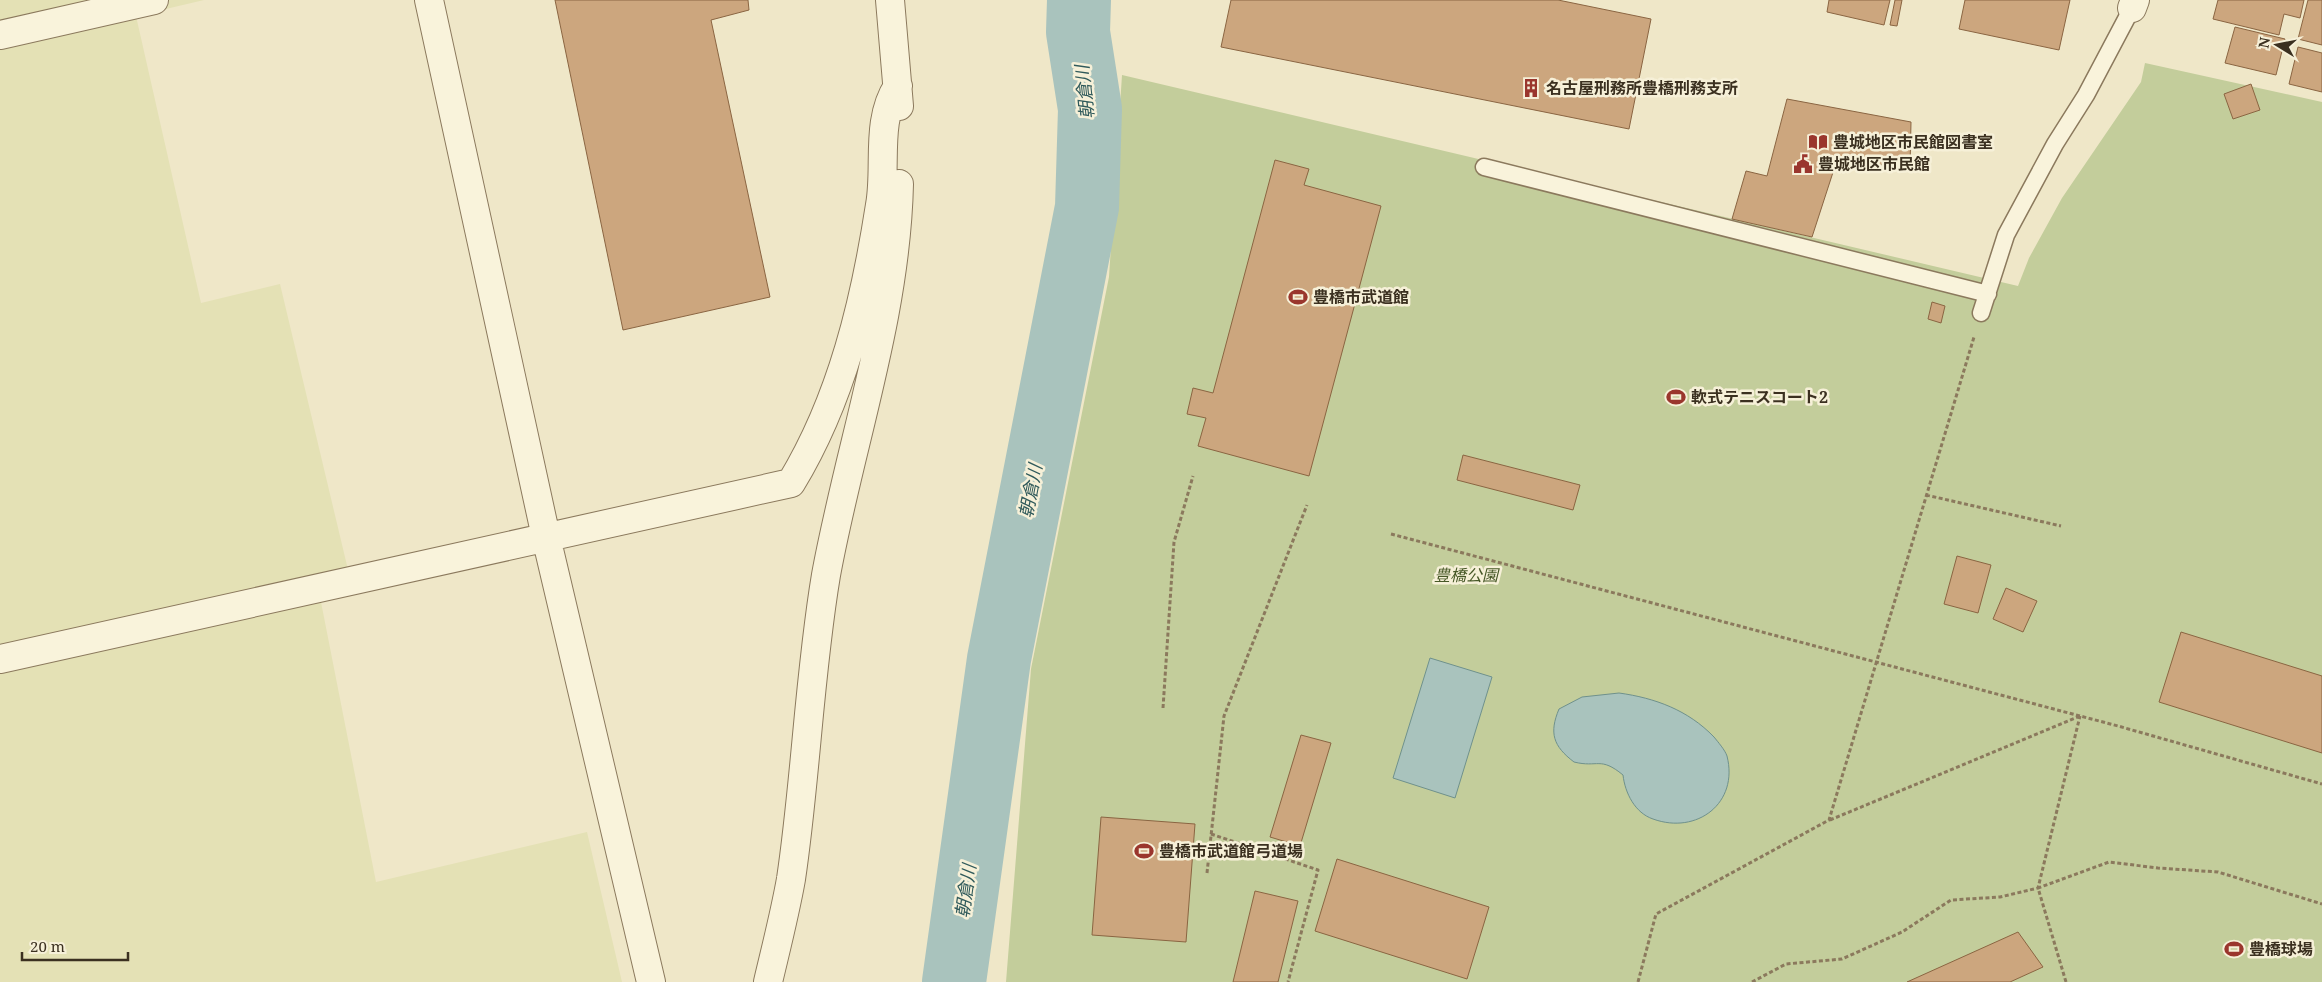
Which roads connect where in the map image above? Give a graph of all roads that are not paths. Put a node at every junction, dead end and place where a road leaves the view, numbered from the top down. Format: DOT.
graph roads {
  1 [pos="154,0"];
  2 [pos="429,0"];
  3 [pos="890,0"];
  4 [pos="2133,4"];
  5 [pos="0,35"];
  6 [pos="898,86"];
  7 [pos="1484,167"];
  8 [pos="1988,294"];
  9 [pos="1981,312"];
  10 [pos="546,537"];
  11 [pos="0,659"];
  12 [pos="651,982"];
  13 [pos="768,982"];
  1 -- 5 [label="street"];
  2 -- 10 [label="street"];
  3 -- 6 [label="street"];
  4 -- 8 [label="lane"];
  6 -- 10 [label="street"];
  6 -- 13 [label="street"];
  7 -- 8 [label="lane"];
  8 -- 9 [label="lane"];
  10 -- 11 [label="street"];
  10 -- 12 [label="street"];
}
